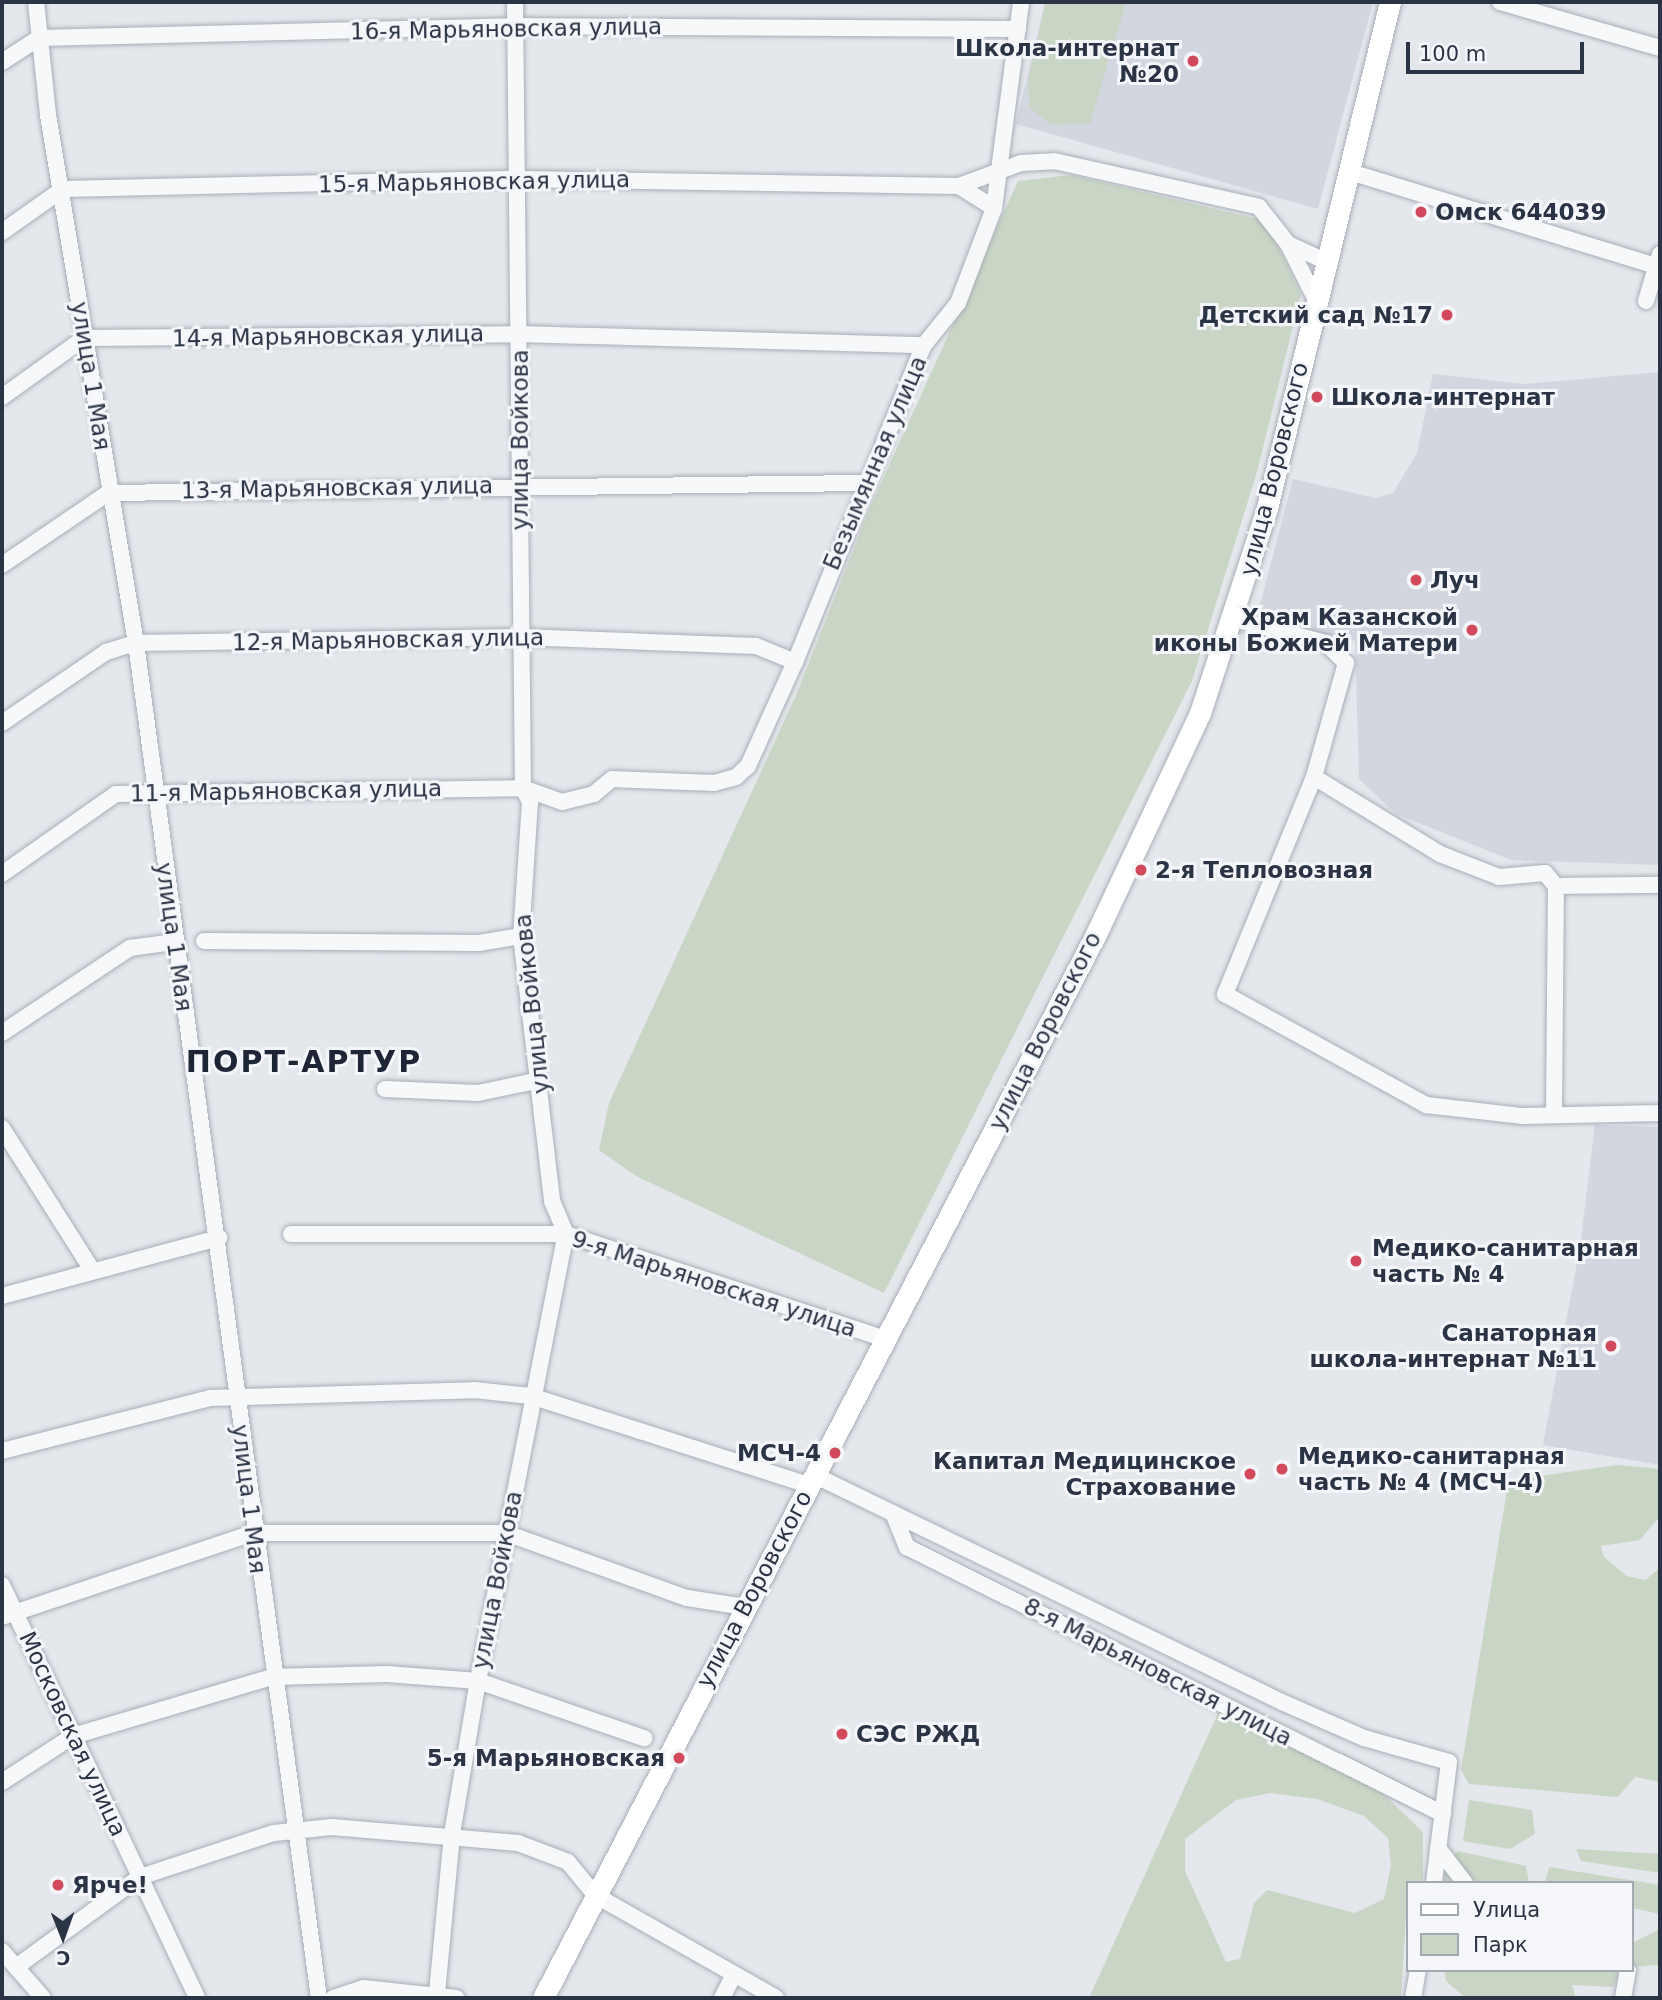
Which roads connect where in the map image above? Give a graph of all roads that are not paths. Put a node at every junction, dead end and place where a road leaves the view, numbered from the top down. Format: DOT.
graph roads {
  1 [pos="36,2"];
  2 [pos="515,2"];
  3 [pos="1021,2"];
  4 [pos="1390,2"];
  5 [pos="1500,2"];
  6 [pos="516,26"];
  7 [pos="1018,29"];
  8 [pos="39,37"];
  9 [pos="1660,48"];
  10 [pos="2,62"];
  11 [pos="1348,171"];
  12 [pos="996,172"];
  13 [pos="519,179"];
  14 [pos="959,186"];
  15 [pos="63,189"];
  16 [pos="995,208"];
  17 [pos="2,232"];
  18 [pos="1288,244"];
  19 [pos="1325,261"];
  20 [pos="1659,262"];
  21 [pos="1316,300"];
  22 [pos="1646,301"];
  23 [pos="519,334"];
  24 [pos="85,338"];
  25 [pos="924,345"];
  26 [pos="2,397"];
  27 [pos="863,483"];
  28 [pos="521,484"];
  29 [pos="108,493"];
  30 [pos="2,565"];
  31 [pos="1234,619"];
  32 [pos="521,637"];
  33 [pos="136,643"];
  34 [pos="795,662"];
  35 [pos="2,723"];
  36 [pos="1314,777"];
  37 [pos="523,788"];
  38 [pos="155,793"];
  39 [pos="551,801"];
  40 [pos="530,813"];
  41 [pos="2,874"];
  42 [pos="1660,885"];
  43 [pos="1556,886"];
  44 [pos="521,936"];
  45 [pos="204,941"];
  46 [pos="173,942"];
  47 [pos="2,1033"];
  48 [pos="540,1080"];
  49 [pos="386,1089"];
  50 [pos="1554,1111"];
  51 [pos="1660,1113"];
  52 [pos="2,1128"];
  53 [pos="291,1234"];
  54 [pos="566,1234"];
  55 [pos="219,1238"];
  56 [pos="92,1270"];
  57 [pos="2,1296"];
  58 [pos="885,1339"];
  59 [pos="236,1395"];
  60 [pos="531,1396"];
  61 [pos="2,1451"];
  62 [pos="812,1480"];
  63 [pos="894,1513"];
  64 [pos="253,1533"];
  65 [pos="506,1534"];
  66 [pos="2,1585"];
  67 [pos="745,1607"];
  68 [pos="8,1613"];
  69 [pos="272,1677"];
  70 [pos="478,1681"];
  71 [pos="73,1736"];
  72 [pos="644,1738"];
  73 [pos="2,1783"];
  74 [pos="1443,1814"];
  75 [pos="299,1828"];
  76 [pos="452,1834"];
  77 [pos="1438,1848"];
  78 [pos="140,1877"];
  79 [pos="1434,1881"];
  80 [pos="1463,1881"];
  81 [pos="595,1895"];
  82 [pos="2,1951"];
  83 [pos="16,1967"];
  84 [pos="1418,1972"];
  85 [pos="1628,1972"];
  86 [pos="733,1976"];
  87 [pos="437,1993"];
  88 [pos="43,1998"];
  89 [pos="197,1998"];
  90 [pos="319,1998"];
  91 [pos="333,1998"];
  92 [pos="456,1998"];
  93 [pos="543,1998"];
  94 [pos="722,1998"];
  95 [pos="776,1998"];
  96 [pos="1413,1998"];
  97 [pos="1623,1998"];
  1 -- 8 [label="street, улица 1 Мая"];
  2 -- 6 [label="street, улица Войкова"];
  3 -- 7 [label="street, Безымянная улица"];
  4 -- 11 [label="main road, улица Воровского"];
  5 -- 9 [label="street"];
  6 -- 7 [label="street, 16-я Марьяновская улица"];
  6 -- 8 [label="street, 16-я Марьяновская улица"];
  6 -- 13 [label="street, улица Войкова"];
  7 -- 12 [label="street, Безымянная улица"];
  8 -- 10 [label="street"];
  8 -- 15 [label="street, улица 1 Мая"];
  11 -- 19 [label="main road, улица Воровского"];
  11 -- 20 [label="street"];
  12 -- 14 [label="street, 15-я Марьяновская улица"];
  12 -- 16 [label="street, Безымянная улица"];
  12 -- 18 [label="street, 15-я Марьяновская улица"];
  13 -- 14 [label="street, 15-я Марьяновская улица"];
  13 -- 15 [label="street, 15-я Марьяновская улица"];
  13 -- 23 [label="street, улица Войкова"];
  14 -- 16 [label="street"];
  15 -- 17 [label="street"];
  15 -- 24 [label="street, улица 1 Мая"];
  16 -- 25 [label="street, Безымянная улица"];
  18 -- 19 [label="street"];
  18 -- 21 [label="street, 15-я Марьяновская улица"];
  19 -- 21 [label="main road, улица Воровского"];
  20 -- 22 [label="street"];
  21 -- 31 [label="main road, улица Воровского"];
  23 -- 24 [label="street, 14-я Марьяновская улица"];
  23 -- 25 [label="street, 14-я Марьяновская улица"];
  23 -- 28 [label="street, улица Войкова"];
  24 -- 26 [label="street"];
  24 -- 29 [label="street, улица 1 Мая"];
  25 -- 27 [label="street, Безымянная улица"];
  27 -- 28 [label="street, 13-я Марьяновская улица"];
  27 -- 34 [label="street, Безымянная улица"];
  28 -- 29 [label="street, 13-я Марьяновская улица"];
  28 -- 32 [label="street, улица Войкова"];
  29 -- 30 [label="street"];
  29 -- 33 [label="street, улица 1 Мая"];
  31 -- 36 [label="street"];
  31 -- 58 [label="main road, улица Воровского"];
  32 -- 33 [label="street, 12-я Марьяновская улица"];
  32 -- 34 [label="street, 12-я Марьяновская улица"];
  32 -- 37 [label="street, улица Войкова"];
  33 -- 35 [label="street, 12-я Марьяновская улица"];
  33 -- 38 [label="street, улица 1 Мая"];
  34 -- 39 [label="street, Безымянная улица"];
  36 -- 43 [label="street"];
  36 -- 50 [label="street"];
  37 -- 38 [label="street, 11-я Марьяновская улица"];
  37 -- 39 [label="street, 11-я Марьяновская улица"];
  37 -- 40 [label="street, улица Войкова"];
  38 -- 41 [label="street, 11-я Марьяновская улица"];
  38 -- 46 [label="street, улица 1 Мая"];
  39 -- 40 [label="street"];
  40 -- 44 [label="street, улица Войкова"];
  42 -- 43 [label="street"];
  43 -- 50 [label="street"];
  44 -- 45 [label="street"];
  44 -- 48 [label="street, улица Войкова"];
  46 -- 47 [label="street"];
  46 -- 55 [label="street, улица 1 Мая"];
  48 -- 49 [label="street"];
  48 -- 54 [label="street, улица Войкова"];
  50 -- 51 [label="street"];
  52 -- 56 [label="street"];
  53 -- 54 [label="street, 9-я Марьяновская улица"];
  54 -- 58 [label="street, 9-я Марьяновская улица"];
  54 -- 60 [label="street, улица Войкова"];
  55 -- 56 [label="street"];
  55 -- 59 [label="street, улица 1 Мая"];
  56 -- 57 [label="street"];
  58 -- 62 [label="main road, улица Воровского"];
  59 -- 60 [label="street, 8-я Марьяновская улица"];
  59 -- 61 [label="street, 8-я Марьяновская улица"];
  59 -- 64 [label="street, улица 1 Мая"];
  60 -- 62 [label="street, 8-я Марьяновская улица"];
  60 -- 65 [label="street, улица Войкова"];
  62 -- 63 [label="street, 8-я Марьяновская улица"];
  62 -- 67 [label="main road, улица Воровского"];
  63 -- 74 [label="street, 8-я Марьяновская улица"];
  63 -- 74 [label="street, 8-я Марьяновская улица"];
  64 -- 65 [label="street"];
  64 -- 68 [label="street"];
  64 -- 69 [label="street, улица 1 Мая"];
  65 -- 67 [label="street"];
  65 -- 70 [label="street, улица Войкова"];
  66 -- 68 [label="street, Московская улица"];
  67 -- 81 [label="main road, улица Воровского"];
  68 -- 71 [label="street, Московская улица"];
  69 -- 70 [label="street"];
  69 -- 71 [label="street"];
  69 -- 75 [label="street, улица 1 Мая"];
  70 -- 72 [label="street"];
  70 -- 76 [label="street, улица Войкова"];
  71 -- 73 [label="street"];
  71 -- 78 [label="street, Московская улица"];
  74 -- 77 [label="street"];
  75 -- 76 [label="street"];
  75 -- 78 [label="street"];
  75 -- 90 [label="street, улица 1 Мая"];
  76 -- 81 [label="street"];
  76 -- 87 [label="street, улица Войкова"];
  77 -- 79 [label="street"];
  77 -- 80 [label="street"];
  78 -- 83 [label="street"];
  78 -- 89 [label="street, Московская улица"];
  81 -- 86 [label="street"];
  81 -- 93 [label="main road, улица Воровского"];
  82 -- 83 [label="street"];
  83 -- 88 [label="street"];
  84 -- 96 [label="street"];
  85 -- 97 [label="street"];
  86 -- 94 [label="street"];
  86 -- 95 [label="street"];
  87 -- 91 [label="street"];
  87 -- 92 [label="street"];
}
